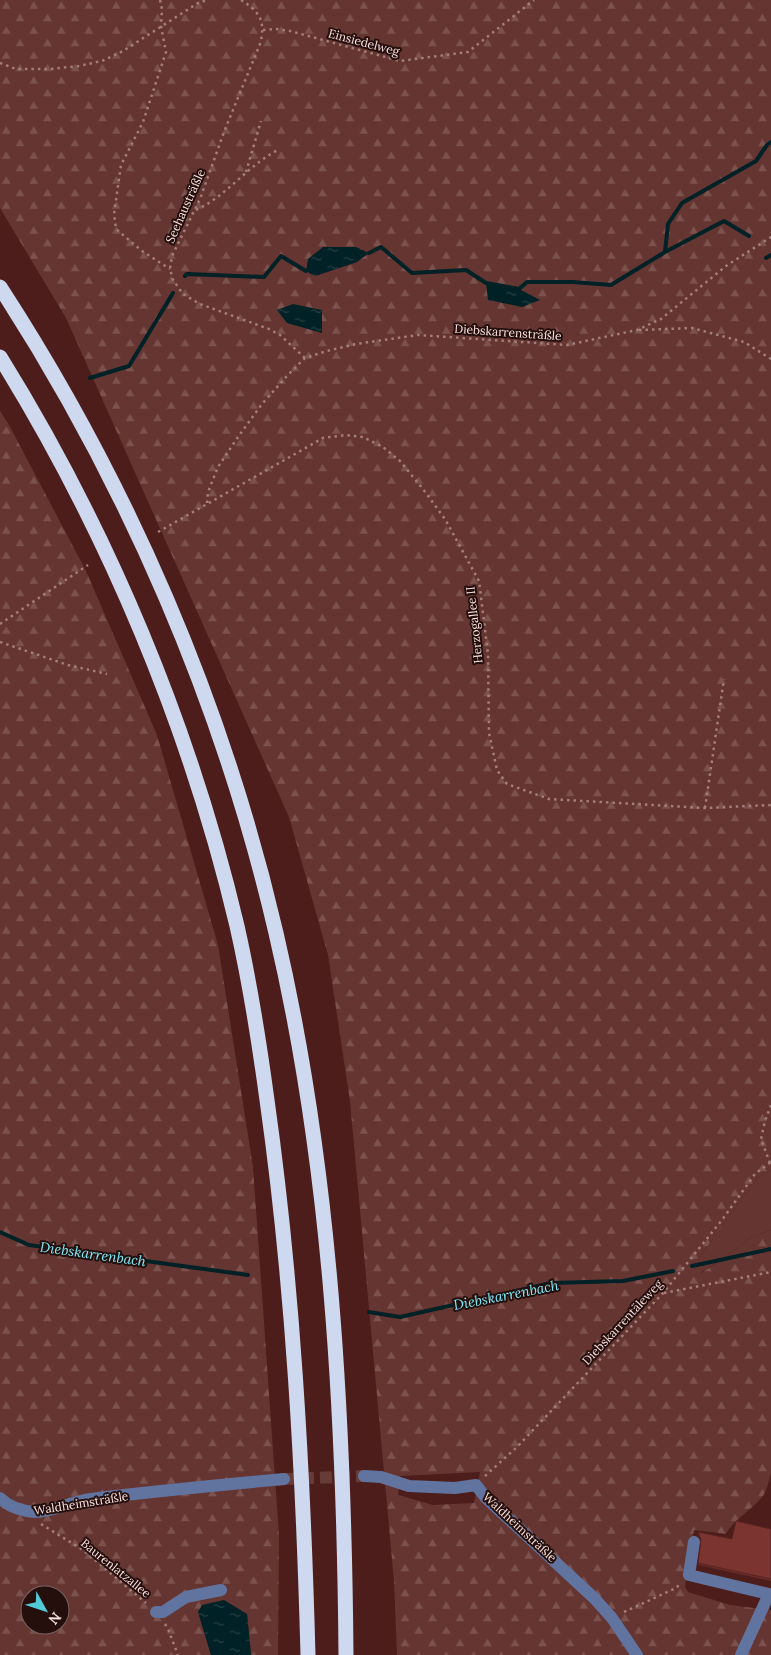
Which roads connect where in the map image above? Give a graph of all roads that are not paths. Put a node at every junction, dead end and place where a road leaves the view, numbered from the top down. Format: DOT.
graph roads {
  1 [pos="0,287"];
  2 [pos="0,357"];
  3 [pos="364,1476"];
  4 [pos="284,1479"];
  5 [pos="0,1498"];
  6 [pos="694,1542"];
  7 [pos="221,1590"];
  8 [pos="770,1593"];
  9 [pos="156,1612"];
  10 [pos="308,1655"];
  11 [pos="346,1655"];
  12 [pos="637,1655"];
  13 [pos="741,1655"];
  1 -- 11 [label="highway"];
  2 -- 10 [label="highway"];
  3 -- 12 [label="lane, Waldheimsträßle"];
  4 -- 5 [label="lane, Waldheimsträßle"];
  6 -- 8 [label="lane"];
  7 -- 9 [label="lane"];
  8 -- 13 [label="lane"];
}
